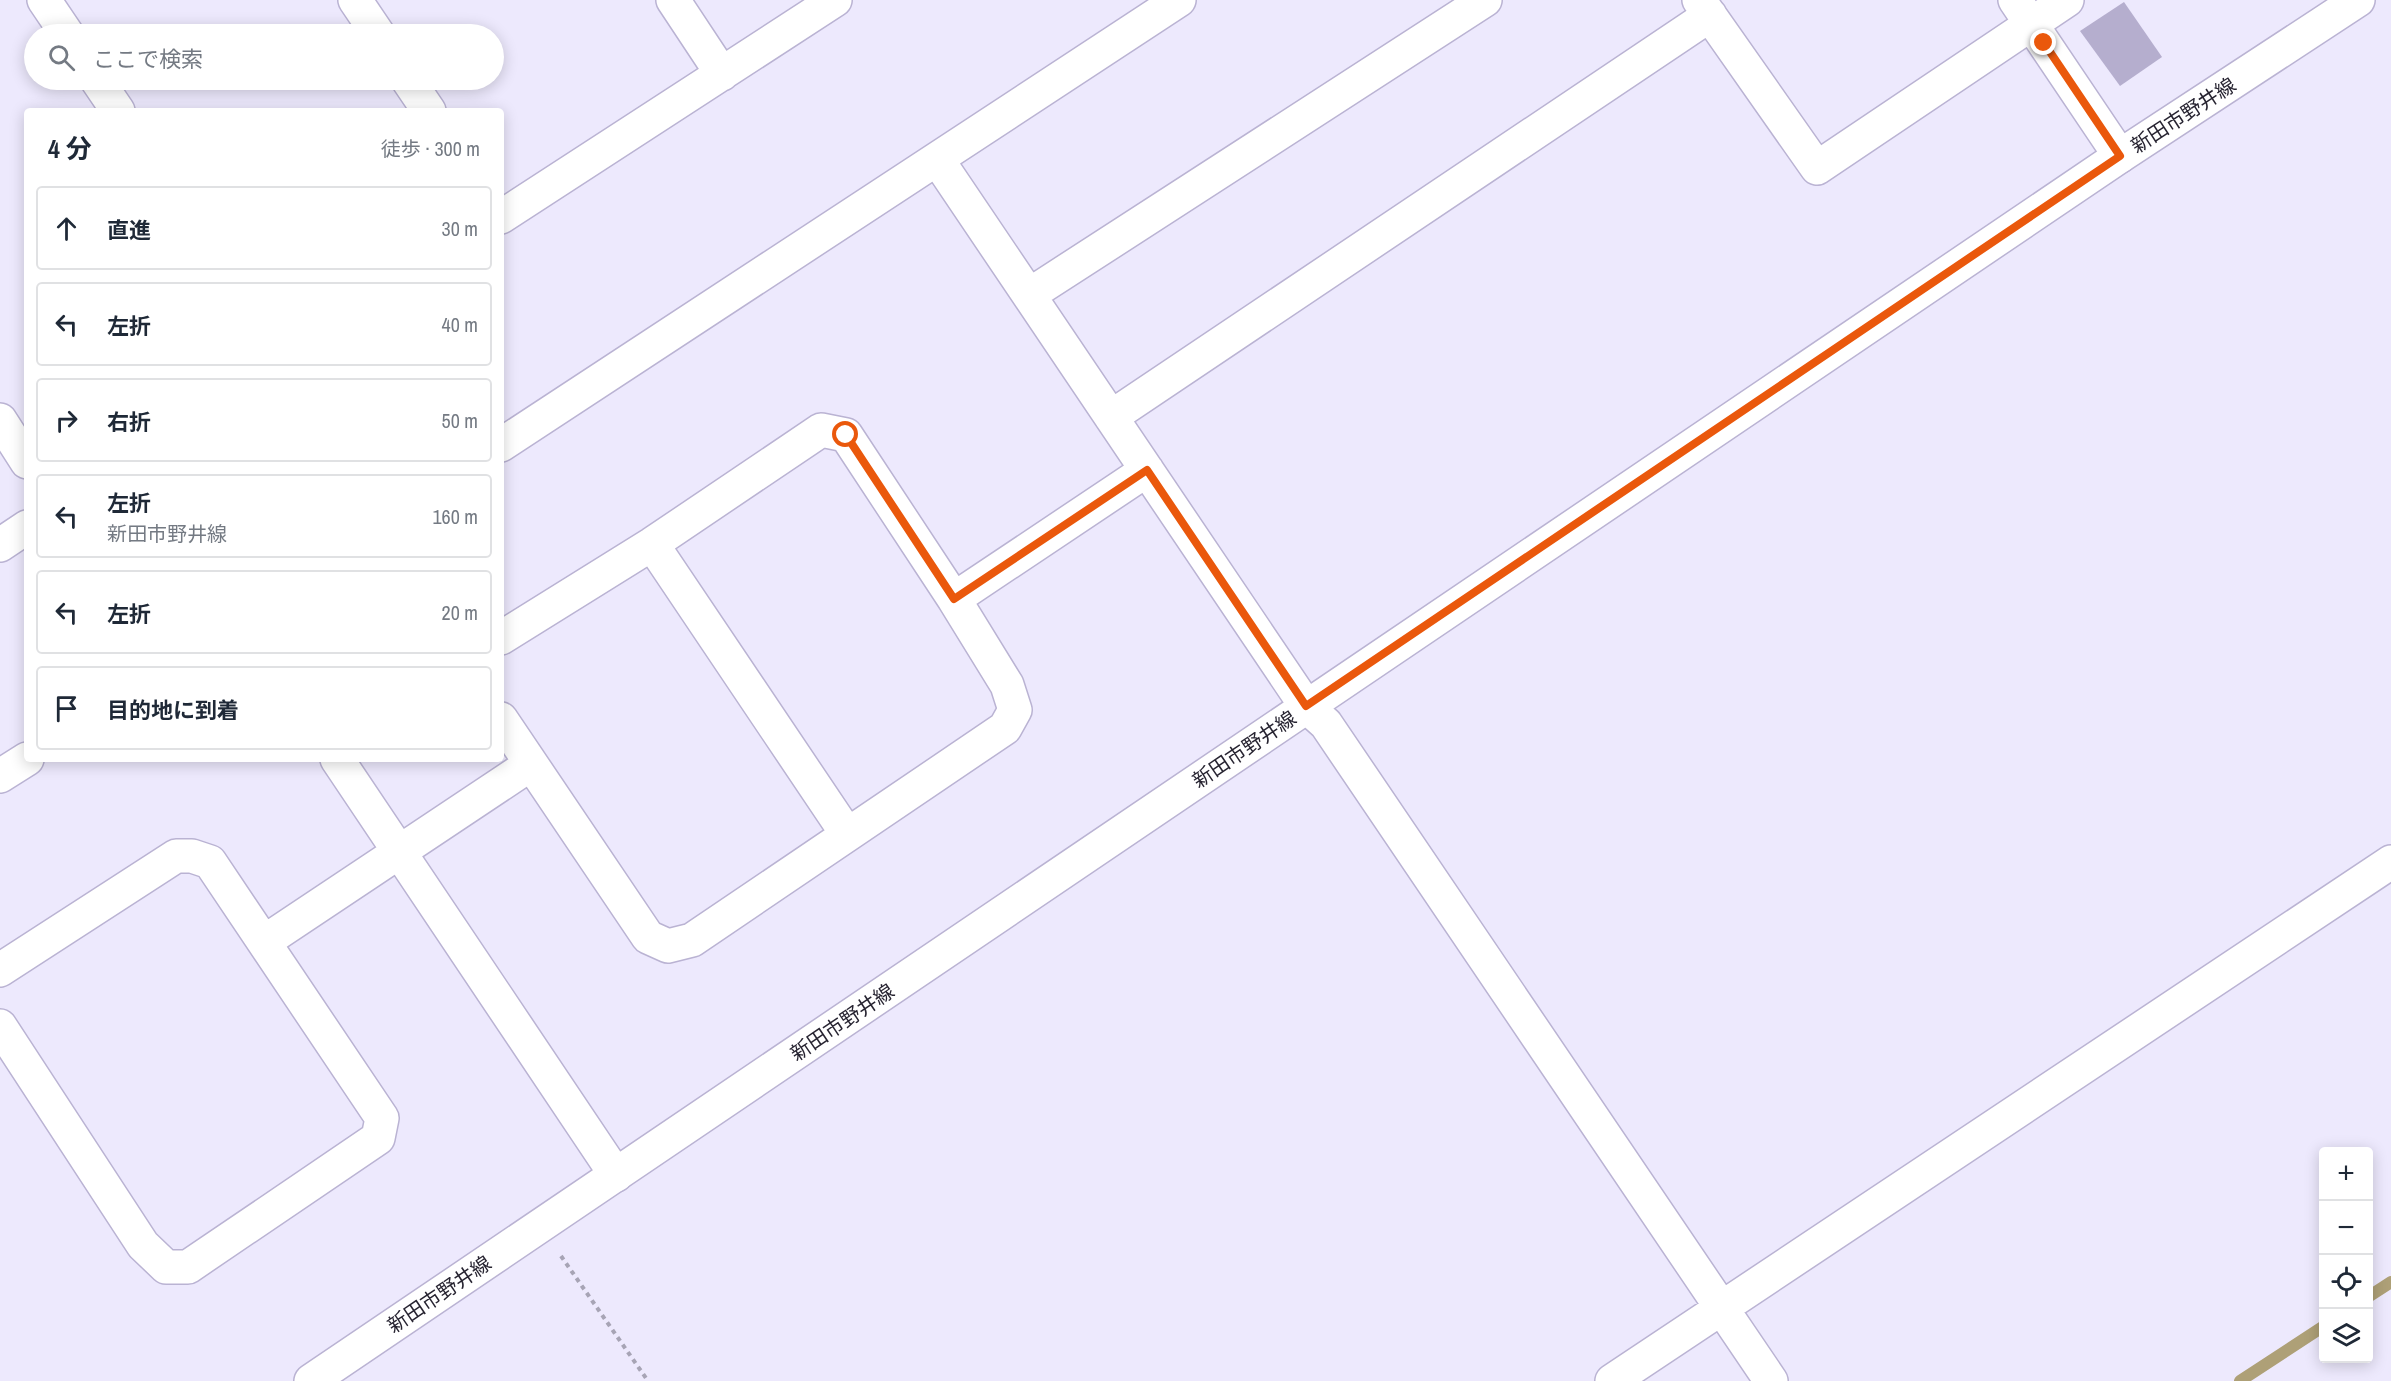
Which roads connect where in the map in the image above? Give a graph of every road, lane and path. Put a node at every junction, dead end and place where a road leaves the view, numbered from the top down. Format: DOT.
graph roads {
  1 [pos="44,0"];
  2 [pos="355,0"];
  3 [pos="673,0"];
  4 [pos="835,0"];
  5 [pos="1179,0"];
  6 [pos="1485,0"];
  7 [pos="2067,0"];
  8 [pos="2358,0"];
  9 [pos="1704,8"];
  10 [pos="2023,12"];
  11 [pos="60,24"];
  12 [pos="371,24"];
  13 [pos="722,74"];
  14 [pos="104,90"];
  15 [pos="415,90"];
  16 [pos="116,108"];
  17 [pos="427,108"];
  18 [pos="2120,156"];
  19 [pos="937,159"];
  20 [pos="504,215"];
  21 [pos="1029,295"];
  22 [pos="1111,417"];
  23 [pos="0,420"];
  24 [pos="504,444"];
  25 [pos="24,457"];
  26 [pos="1147,470"];
  27 [pos="24,529"];
  28 [pos="652,544"];
  29 [pos="0,545"];
  30 [pos="954,599"];
  31 [pos="504,636"];
  32 [pos="1306,706"];
  33 [pos="504,724"];
  34 [pos="24,761"];
  35 [pos="339,762"];
  36 [pos="531,764"];
  37 [pos="0,777"];
  38 [pos="847,834"];
  39 [pos="400,852"];
  40 [pos="2391,862"];
  41 [pos="264,942"];
  42 [pos="0,970"];
  43 [pos="0,1026"];
  44 [pos="616,1174"];
  45 [pos="540,1225"];
  46 [pos="1722,1309"];
  47 [pos="311,1381"];
  48 [pos="648,1381"];
  49 [pos="1612,1381"];
  50 [pos="1771,1381"];
  1 -- 11 [label="street"];
  2 -- 12 [label="street"];
  3 -- 13 [label="street"];
  4 -- 13 [label="street"];
  5 -- 19 [label="street"];
  6 -- 21 [label="street"];
  7 -- 10 [label="street"];
  8 -- 18 [label="street, 新田市野井線"];
  9 -- 10 [label="street"];
  9 -- 22 [label="street"];
  10 -- 18 [label="street"];
  13 -- 20 [label="street"];
  14 -- 16 [label="street"];
  15 -- 17 [label="street"];
  18 -- 32 [label="street, 新田市野井線"];
  19 -- 21 [label="street"];
  19 -- 24 [label="street"];
  21 -- 22 [label="street"];
  22 -- 26 [label="street"];
  23 -- 25 [label="street"];
  26 -- 30 [label="street"];
  26 -- 32 [label="street"];
  27 -- 29 [label="street"];
  28 -- 30 [label="street"];
  28 -- 31 [label="street"];
  28 -- 38 [label="street"];
  30 -- 38 [label="street"];
  32 -- 44 [label="street, 新田市野井線"];
  32 -- 46 [label="street"];
  33 -- 36 [label="street"];
  34 -- 37 [label="street"];
  35 -- 39 [label="street"];
  36 -- 38 [label="street"];
  36 -- 39 [label="street"];
  39 -- 41 [label="street"];
  39 -- 44 [label="street"];
  40 -- 46 [label="street"];
  41 -- 42 [label="street"];
  41 -- 43 [label="street"];
  44 -- 45 [label="street, 新田市野井線"];
  45 -- 47 [label="street, 新田市野井線"];
  45 -- 48 [label="path"];
  46 -- 49 [label="street"];
  46 -- 50 [label="street"];
}
